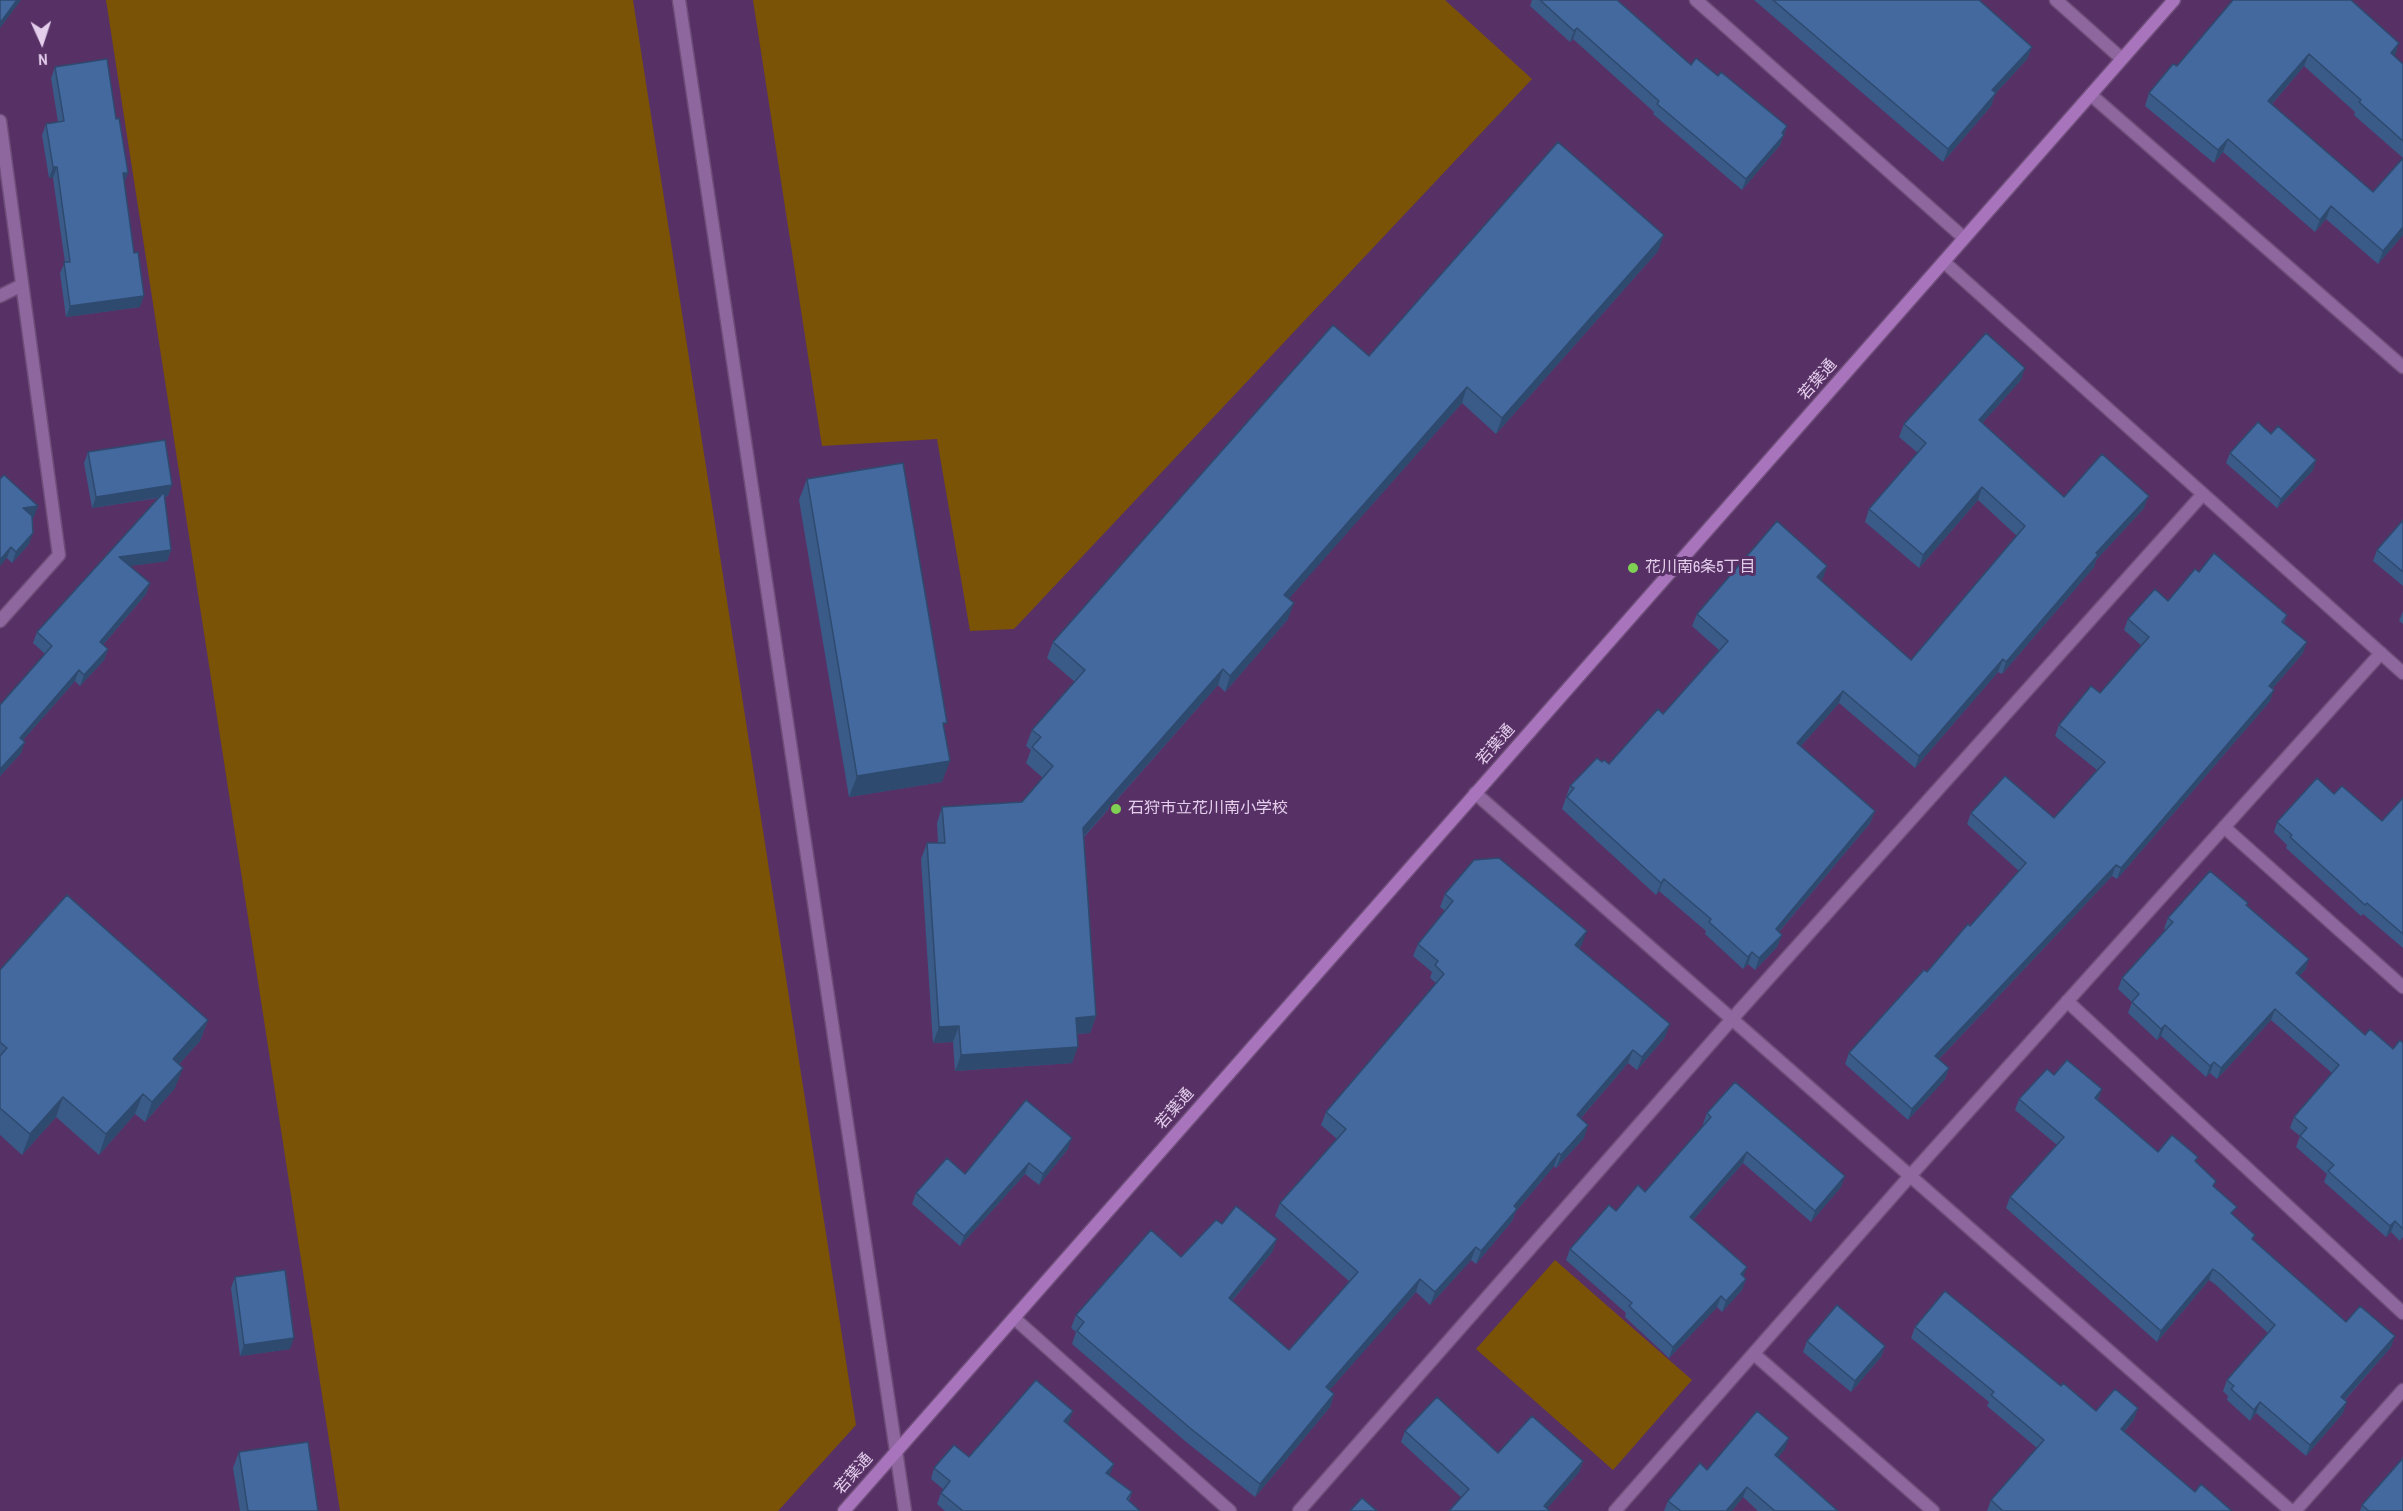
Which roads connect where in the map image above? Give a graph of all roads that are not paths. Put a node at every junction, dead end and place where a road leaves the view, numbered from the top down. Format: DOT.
graph roads {
  1 [pos="679,0"];
  2 [pos="1696,0"];
  3 [pos="2056,0"];
  4 [pos="2174,0"];
  5 [pos="2122,59"];
  6 [pos="2091,95"];
  7 [pos="0,121"];
  8 [pos="1964,238"];
  9 [pos="1944,262"];
  10 [pos="22,285"];
  11 [pos="0,296"];
  12 [pos="2403,367"];
  13 [pos="2203,494"];
  14 [pos="0,621"];
  15 [pos="2381,653"];
  16 [pos="2403,673"];
  17 [pos="1475,794"];
  18 [pos="2224,827"];
  19 [pos="2403,987"];
  20 [pos="2067,1001"];
  21 [pos="1732,1019"];
  22 [pos="1910,1176"];
  23 [pos="2403,1313"];
  24 [pos="1014,1318"];
  25 [pos="1754,1354"];
  26 [pos="2403,1390"];
  27 [pos="896,1451"];
  28 [pos="844,1511"];
  29 [pos="905,1511"];
  30 [pos="1230,1511"];
  31 [pos="1299,1511"];
  32 [pos="1615,1511"];
  33 [pos="1933,1511"];
  34 [pos="2293,1511"];
  1 -- 27 [label="street"];
  2 -- 8 [label="street"];
  3 -- 5 [label="street"];
  4 -- 5 [label="street, 若葉通"];
  5 -- 6 [label="street, 若葉通"];
  6 -- 8 [label="street, 若葉通"];
  6 -- 12 [label="street"];
  7 -- 10 [label="street"];
  8 -- 9 [label="street, 若葉通"];
  9 -- 13 [label="street"];
  9 -- 17 [label="street, 若葉通"];
  10 -- 11 [label="street"];
  10 -- 14 [label="street"];
  13 -- 15 [label="street"];
  13 -- 21 [label="street"];
  15 -- 16 [label="street"];
  15 -- 18 [label="street"];
  17 -- 21 [label="street"];
  17 -- 24 [label="street, 若葉通"];
  18 -- 19 [label="street"];
  18 -- 20 [label="street"];
  20 -- 22 [label="street"];
  20 -- 23 [label="street"];
  21 -- 22 [label="street"];
  21 -- 31 [label="street"];
  22 -- 25 [label="street"];
  22 -- 34 [label="street"];
  24 -- 27 [label="street, 若葉通"];
  24 -- 30 [label="street"];
  25 -- 32 [label="street"];
  25 -- 33 [label="street"];
  26 -- 34 [label="street"];
  27 -- 28 [label="street, 若葉通"];
  27 -- 29 [label="street"];
}
